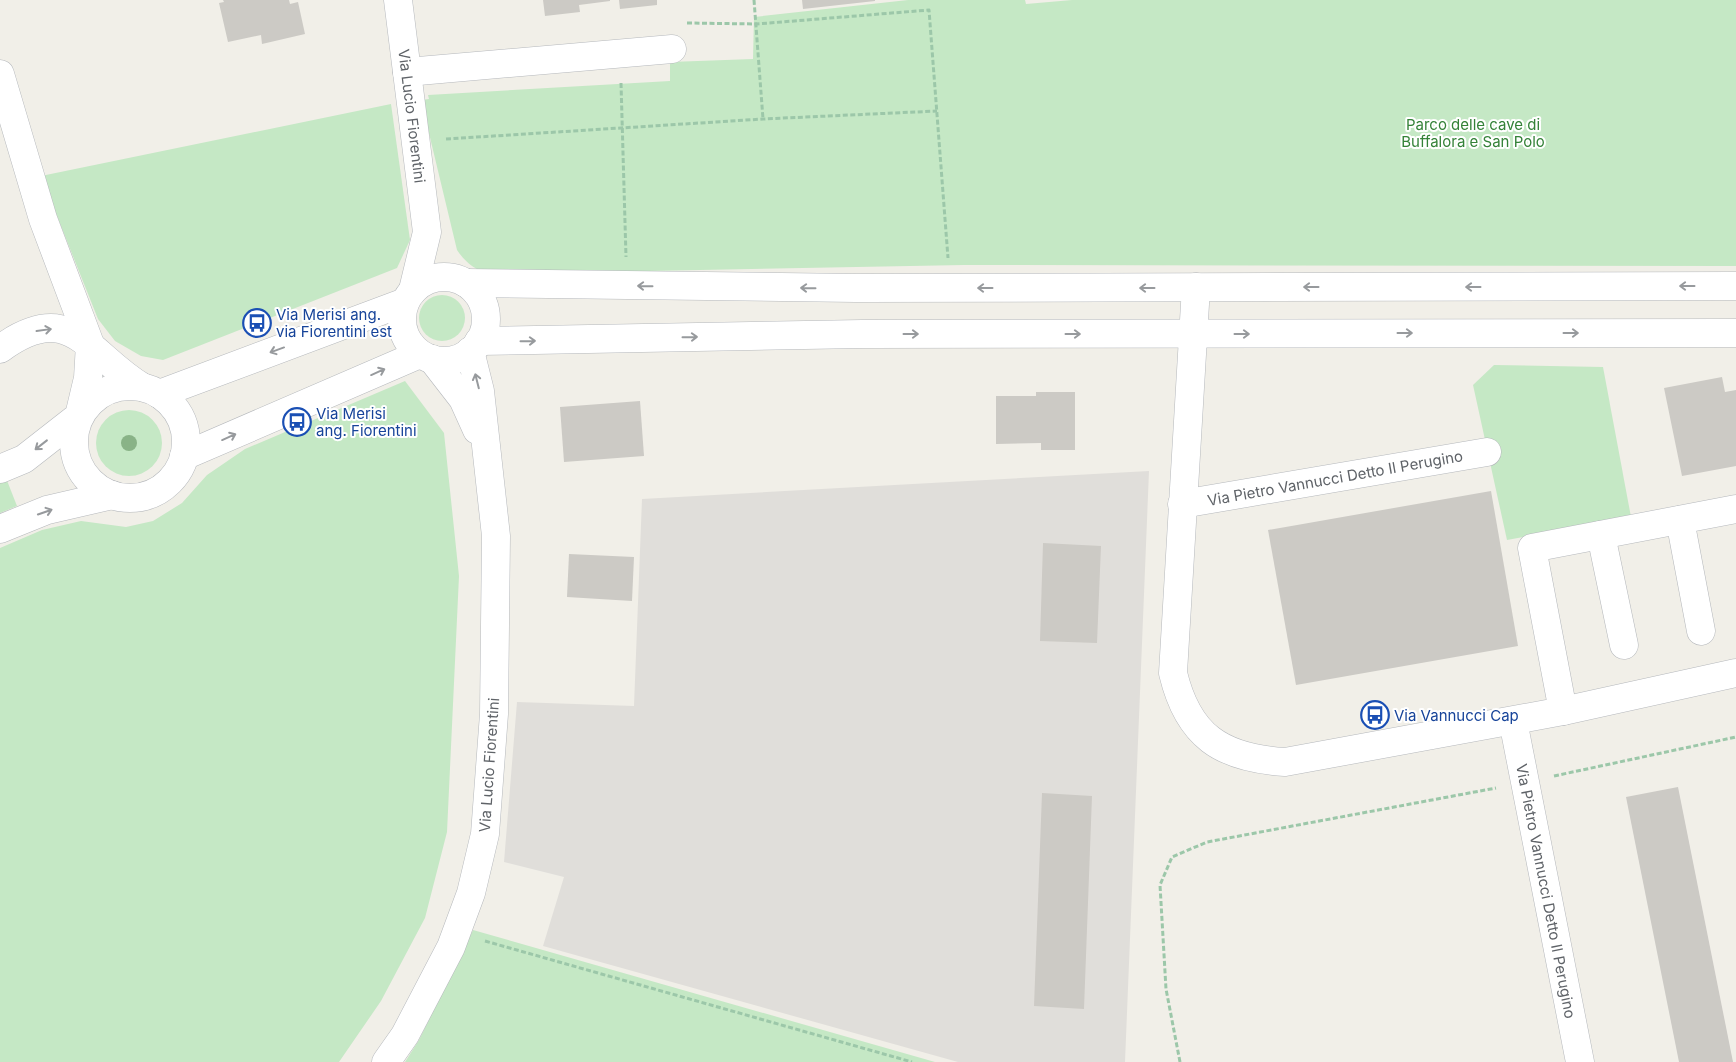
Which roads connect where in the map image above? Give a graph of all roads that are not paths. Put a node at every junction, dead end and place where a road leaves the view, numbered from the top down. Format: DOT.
graph roads {
  1 [pos="398,0"];
  2 [pos="672,49"];
  3 [pos="407,72"];
  4 [pos="0,74"];
  5 [pos="426,232"];
  6 [pos="460,281"];
  7 [pos="1736,286"];
  8 [pos="1196,287"];
  9 [pos="409,296"];
  10 [pos="1736,333"];
  11 [pos="1193,334"];
  12 [pos="90,344"];
  13 [pos="474,346"];
  14 [pos="0,349"];
  15 [pos="426,356"];
  16 [pos="151,390"];
  17 [pos="79,416"];
  18 [pos="485,447"];
  19 [pos="1487,452"];
  20 [pos="184,456"];
  21 [pos="0,468"];
  22 [pos="112,495"];
  23 [pos="1182,504"];
  24 [pos="1736,510"];
  25 [pos="1680,520"];
  26 [pos="0,529"];
  27 [pos="1601,535"];
  28 [pos="1701,632"];
  29 [pos="1624,645"];
  30 [pos="1736,673"];
  31 [pos="1563,711"];
  32 [pos="1513,721"];
  33 [pos="386,1062"];
  34 [pos="1580,1062"];
  1 -- 3 [label="street, Via Lucio Fiorentini"];
  2 -- 3 [label="street"];
  3 -- 5 [label="street, Via Lucio Fiorentini"];
  4 -- 12 [label="street"];
  5 -- 6 [label="street, Via Lucio Fiorentini"];
  5 -- 9 [label="street, Via Lucio Fiorentini"];
  8 -- 6 [label="street, one-way"];
  6 -- 9 [label="street"];
  6 -- 13 [label="street"];
  7 -- 8 [label="street, one-way"];
  8 -- 11 [label="street"];
  9 -- 15 [label="street"];
  9 -- 16 [label="street, one-way"];
  11 -- 10 [label="street, one-way"];
  13 -- 11 [label="street, one-way"];
  11 -- 23 [label="street"];
  14 -- 12 [label="street, one-way"];
  12 -- 16 [label="street"];
  12 -- 17 [label="street"];
  13 -- 15 [label="street"];
  18 -- 13 [label="street, Via Lucio Fiorentini, one-way"];
  15 -- 18 [label="street, Via Lucio Fiorentini"];
  20 -- 15 [label="street, one-way"];
  16 -- 17 [label="street"];
  16 -- 20 [label="street"];
  17 -- 21 [label="street, one-way"];
  17 -- 22 [label="street"];
  18 -- 33 [label="street, Via Lucio Fiorentini"];
  19 -- 23 [label="street, Via Pietro Vannucci Detto Il Perugino"];
  20 -- 22 [label="street"];
  26 -- 22 [label="street, one-way"];
  23 -- 32 [label="street"];
  24 -- 25 [label="street"];
  25 -- 27 [label="street"];
  25 -- 28 [label="street"];
  27 -- 29 [label="street"];
  27 -- 31 [label="street"];
  30 -- 31 [label="street"];
  31 -- 32 [label="street"];
  32 -- 34 [label="street, Via Pietro Vannucci Detto Il Perugino"];
}
